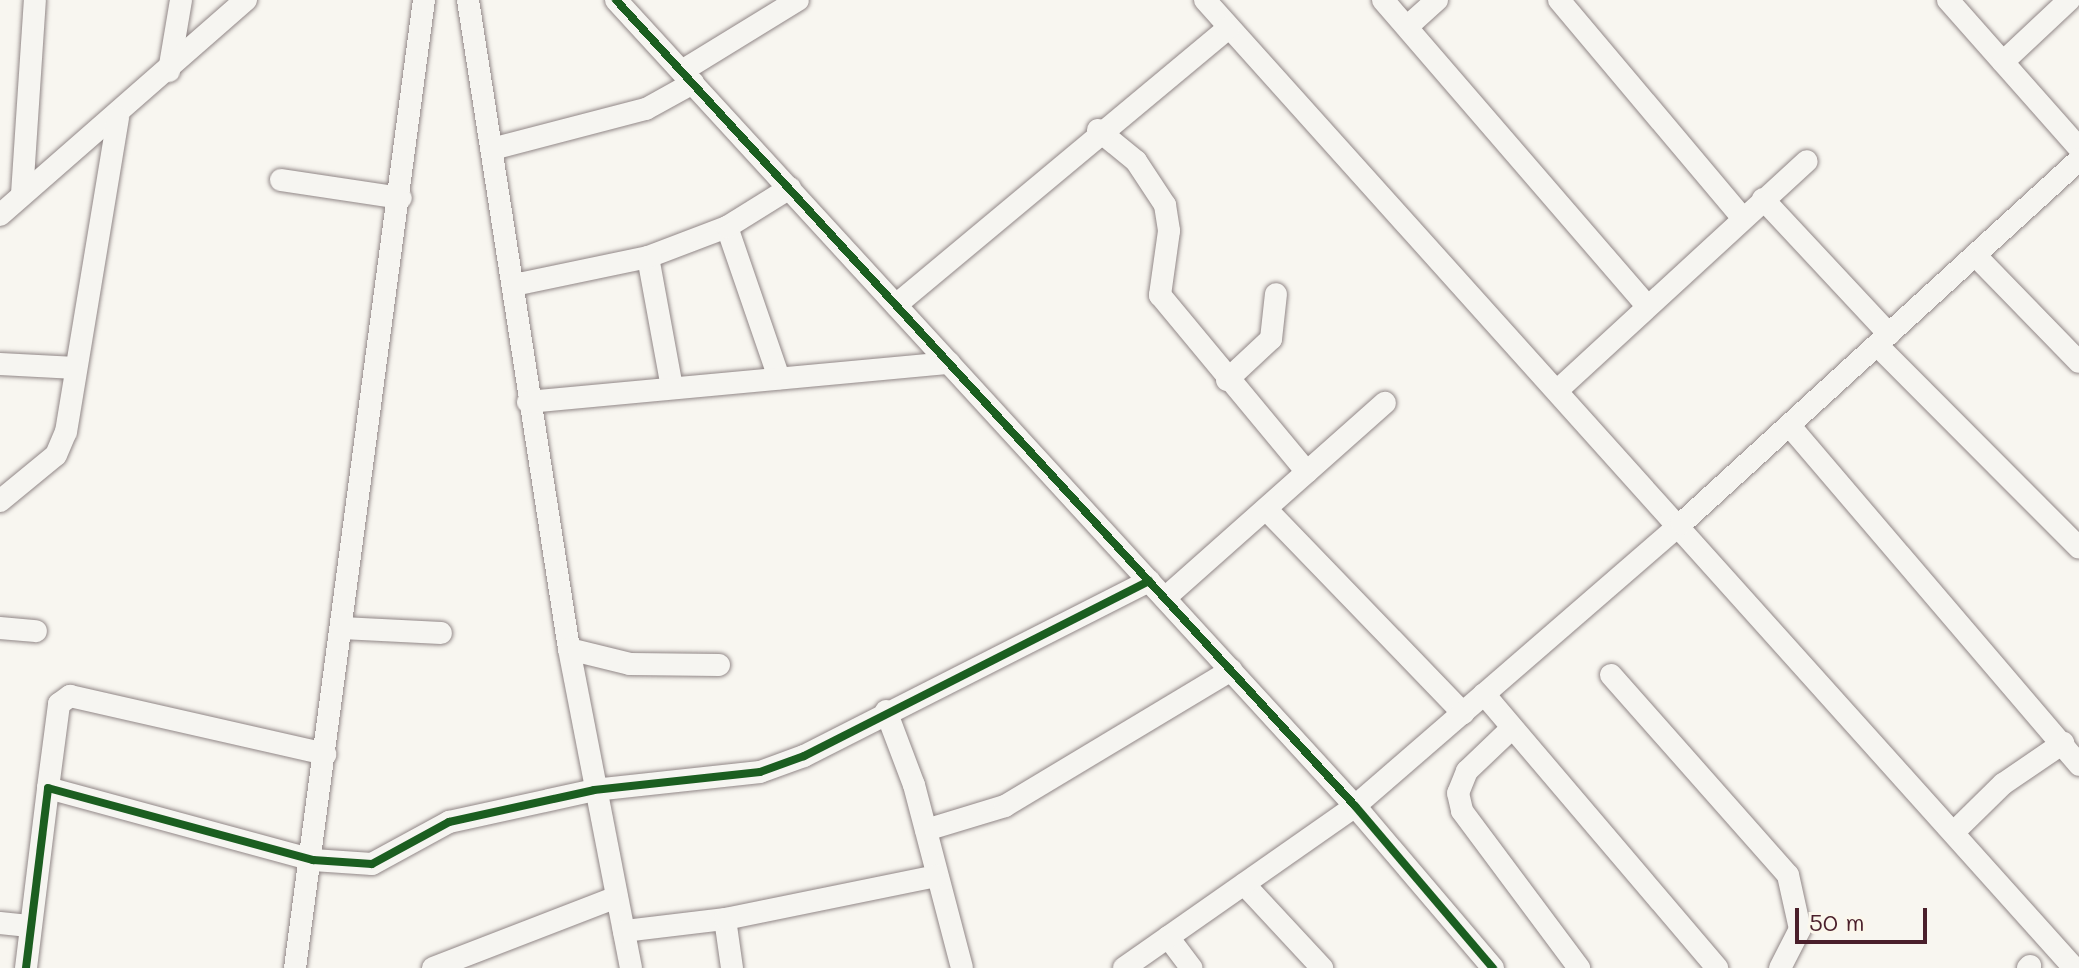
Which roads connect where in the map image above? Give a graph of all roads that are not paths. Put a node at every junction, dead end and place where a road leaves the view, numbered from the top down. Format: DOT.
graph roads {
  1 [pos="35,0"];
  2 [pos="181,0"];
  3 [pos="246,0"];
  4 [pos="424,0"];
  5 [pos="468,0"];
  6 [pos="616,0"];
  7 [pos="798,0"];
  8 [pos="1205,0"];
  9 [pos="1383,0"];
  10 [pos="1437,0"];
  11 [pos="1559,0"];
  12 [pos="1949,0"];
  13 [pos="2069,0"];
  14 [pos="1408,26"];
  15 [pos="1229,28"];
  16 [pos="2003,62"];
  17 [pos="169,71"];
  18 [pos="688,77"];
  19 [pos="118,117"];
  20 [pos="1098,130"];
  21 [pos="2079,148"];
  22 [pos="492,149"];
  23 [pos="2079,160"];
  24 [pos="1807,161"];
  25 [pos="281,180"];
  26 [pos="790,188"];
  27 [pos="22,194"];
  28 [pos="401,198"];
  29 [pos="1763,199"];
  30 [pos="0,215"];
  31 [pos="1742,217"];
  32 [pos="727,227"];
  33 [pos="1975,255"];
  34 [pos="648,257"];
  35 [pos="514,285"];
  36 [pos="1276,294"];
  37 [pos="896,305"];
  38 [pos="1646,305"];
  39 [pos="1883,339"];
  40 [pos="2079,362"];
  41 [pos="949,363"];
  42 [pos="0,364"];
  43 [pos="76,368"];
  44 [pos="779,378"];
  45 [pos="1227,380"];
  46 [pos="672,388"];
  47 [pos="1560,388"];
  48 [pos="528,402"];
  49 [pos="1385,403"];
  50 [pos="1789,425"];
  51 [pos="1307,472"];
  52 [pos="2,496"];
  53 [pos="1266,509"];
  54 [pos="1682,523"];
  55 [pos="2079,548"];
  56 [pos="1149,581"];
  57 [pos="1165,598"];
  58 [pos="0,628"];
  59 [pos="342,628"];
  60 [pos="36,631"];
  61 [pos="441,633"];
  62 [pos="569,649"];
  63 [pos="719,665"];
  64 [pos="1231,670"];
  65 [pos="1611,675"];
  66 [pos="1484,694"];
  67 [pos="886,711"];
  68 [pos="1463,713"];
  69 [pos="1511,729"];
  70 [pos="2063,743"];
  71 [pos="326,754"];
  72 [pos="2079,765"];
  73 [pos="48,788"];
  74 [pos="594,790"];
  75 [pos="1355,806"];
  76 [pos="926,830"];
  77 [pos="1954,832"];
  78 [pos="313,860"];
  79 [pos="937,876"];
  80 [pos="1244,884"];
  81 [pos="617,897"];
  82 [pos="725,919"];
  83 [pos="0,923"];
  84 [pos="29,926"];
  85 [pos="624,931"];
  86 [pos="1168,937"];
  87 [pos="26,968"];
  88 [pos="295,968"];
  89 [pos="433,968"];
  90 [pos="631,968"];
  91 [pos="732,968"];
  92 [pos="962,968"];
  93 [pos="1124,968"];
  94 [pos="1191,968"];
  95 [pos="1322,968"];
  96 [pos="1493,968"];
  97 [pos="1579,968"];
  98 [pos="1717,968"];
  99 [pos="1780,968"];
  100 [pos="2074,968"];
  1 -- 27 [label="street"];
  2 -- 17 [label="street"];
  3 -- 17 [label="street"];
  4 -- 28 [label="street"];
  5 -- 22 [label="street"];
  6 -- 18 [label="street"];
  7 -- 18 [label="street"];
  8 -- 15 [label="street"];
  9 -- 14 [label="street"];
  10 -- 14 [label="street"];
  11 -- 31 [label="street"];
  12 -- 16 [label="street"];
  13 -- 16 [label="street"];
  14 -- 38 [label="street"];
  15 -- 20 [label="street"];
  15 -- 47 [label="street"];
  16 -- 21 [label="street"];
  17 -- 19 [label="street"];
  18 -- 22 [label="street"];
  18 -- 26 [label="street"];
  19 -- 27 [label="street"];
  19 -- 43 [label="street"];
  20 -- 37 [label="street"];
  20 -- 45 [label="street"];
  22 -- 35 [label="street"];
  23 -- 33 [label="street"];
  24 -- 29 [label="street"];
  25 -- 28 [label="street"];
  26 -- 32 [label="street"];
  26 -- 37 [label="street"];
  27 -- 30 [label="street"];
  28 -- 59 [label="street"];
  29 -- 31 [label="street"];
  29 -- 39 [label="street"];
  31 -- 38 [label="street"];
  32 -- 34 [label="street"];
  32 -- 44 [label="street"];
  33 -- 39 [label="street"];
  33 -- 40 [label="street"];
  34 -- 35 [label="street"];
  34 -- 46 [label="street"];
  35 -- 48 [label="street"];
  36 -- 45 [label="street"];
  37 -- 41 [label="street"];
  38 -- 47 [label="street"];
  39 -- 50 [label="street"];
  39 -- 55 [label="street"];
  41 -- 44 [label="street"];
  41 -- 56 [label="street"];
  42 -- 43 [label="street"];
  43 -- 52 [label="street"];
  44 -- 46 [label="street"];
  45 -- 51 [label="street"];
  46 -- 48 [label="street"];
  47 -- 54 [label="street"];
  48 -- 62 [label="street"];
  49 -- 51 [label="street"];
  50 -- 54 [label="street"];
  50 -- 70 [label="street"];
  51 -- 53 [label="street"];
  53 -- 57 [label="street"];
  53 -- 68 [label="street"];
  54 -- 66 [label="street"];
  54 -- 77 [label="street"];
  56 -- 57 [label="street"];
  56 -- 67 [label="street"];
  57 -- 64 [label="street"];
  58 -- 60 [label="street"];
  59 -- 61 [label="street"];
  59 -- 71 [label="street"];
  62 -- 63 [label="street"];
  62 -- 74 [label="street"];
  64 -- 75 [label="street"];
  64 -- 76 [label="street"];
  65 -- 99 [label="street"];
  66 -- 68 [label="street"];
  66 -- 69 [label="street"];
  67 -- 74 [label="street"];
  67 -- 76 [label="street"];
  68 -- 75 [label="street"];
  69 -- 97 [label="street"];
  69 -- 98 [label="street"];
  70 -- 72 [label="street"];
  70 -- 77 [label="street"];
  71 -- 73 [label="street"];
  71 -- 78 [label="street"];
  73 -- 78 [label="street"];
  73 -- 84 [label="street"];
  74 -- 78 [label="street"];
  74 -- 81 [label="street"];
  75 -- 80 [label="street"];
  75 -- 96 [label="street"];
  76 -- 79 [label="street"];
  77 -- 100 [label="street"];
  78 -- 88 [label="street"];
  79 -- 82 [label="street"];
  79 -- 92 [label="street"];
  80 -- 86 [label="street"];
  80 -- 95 [label="street"];
  81 -- 85 [label="street"];
  81 -- 89 [label="street"];
  82 -- 85 [label="street"];
  82 -- 91 [label="street"];
  83 -- 84 [label="street"];
  84 -- 87 [label="street"];
  85 -- 90 [label="street"];
  86 -- 93 [label="street"];
  86 -- 94 [label="street"];
}
